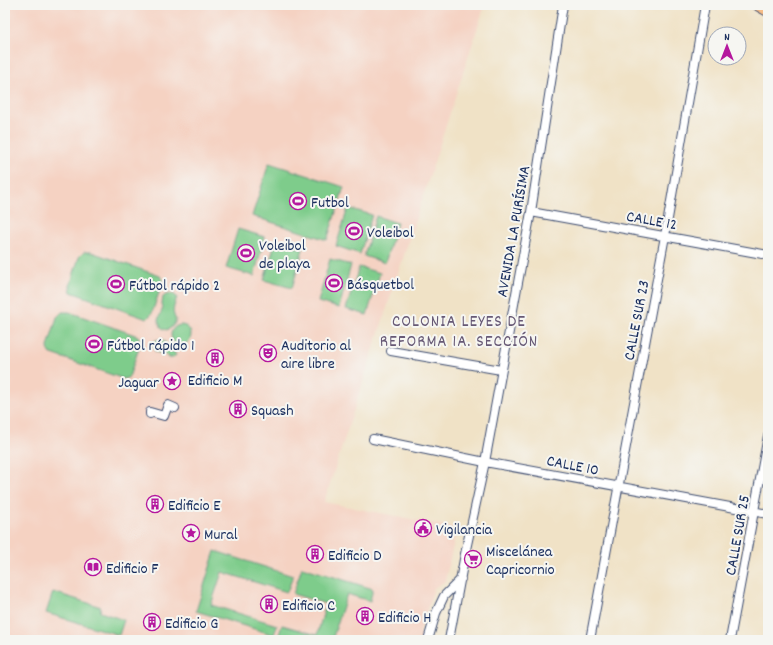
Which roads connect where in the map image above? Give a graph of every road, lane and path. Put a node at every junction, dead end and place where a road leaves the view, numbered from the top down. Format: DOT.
graph roads {
  1 [pos="563,5"];
  2 [pos="705,5"];
  3 [pos="759,5"];
  4 [pos="768,10"];
  5 [pos="531,212"];
  6 [pos="665,236"];
  7 [pos="768,254"];
  8 [pos="391,351"];
  9 [pos="502,370"];
  10 [pos="175,408"];
  11 [pos="150,414"];
  12 [pos="768,436"];
  13 [pos="373,439"];
  14 [pos="485,462"];
  15 [pos="618,487"];
  16 [pos="754,511"];
  17 [pos="768,514"];
  18 [pos="461,579"];
  19 [pos="428,640"];
  20 [pos="449,640"];
  21 [pos="590,640"];
  22 [pos="730,640"];
  1 -- 5 [label="street, AVENIDA LA PURÍSIMA"];
  2 -- 6 [label="street, CALLE SUR 23"];
  3 -- 4 [label="main road"];
  5 -- 6 [label="street, CALLE 12"];
  5 -- 9 [label="street, AVENIDA LA PURÍSIMA"];
  6 -- 7 [label="street, CALLE 12"];
  6 -- 15 [label="street, CALLE SUR 23"];
  8 -- 9 [label="street"];
  9 -- 14 [label="street, AVENIDA LA PURÍSIMA"];
  10 -- 11 [label="street"];
  12 -- 16 [label="street, CALLE SUR 25"];
  13 -- 14 [label="street, CALLE 10"];
  14 -- 15 [label="street, CALLE 10"];
  14 -- 18 [label="street, AVENIDA LA PURÍSIMA"];
  15 -- 16 [label="street, CALLE 10"];
  15 -- 21 [label="street, CALLE SUR 23"];
  16 -- 17 [label="street, CALLE 10"];
  16 -- 22 [label="street, CALLE SUR 25"];
  18 -- 19 [label="street"];
  18 -- 20 [label="street, AVENIDA LA PURÍSIMA"];
}
